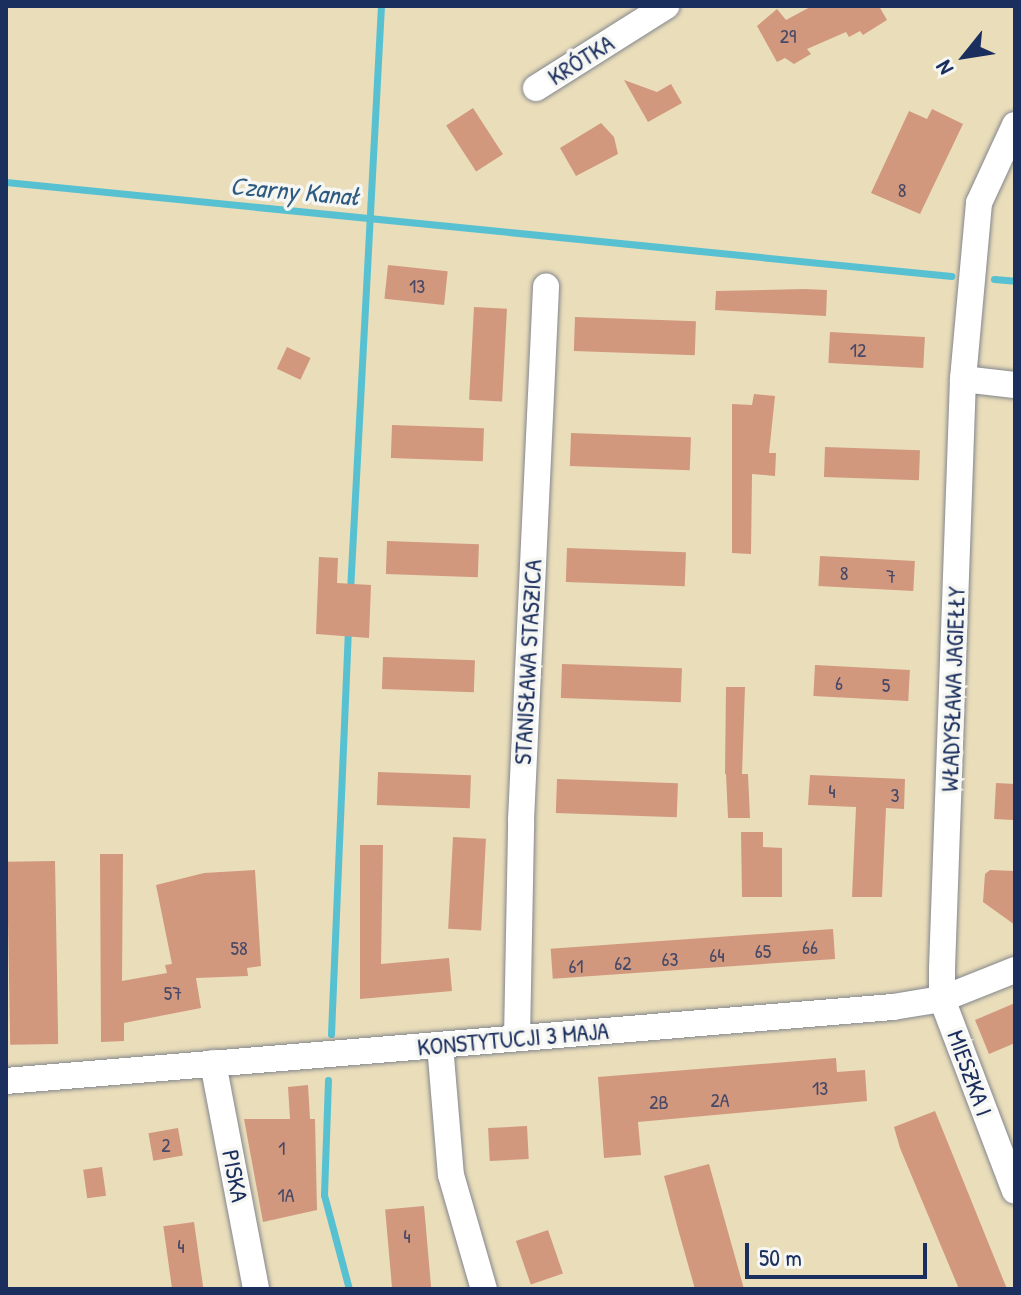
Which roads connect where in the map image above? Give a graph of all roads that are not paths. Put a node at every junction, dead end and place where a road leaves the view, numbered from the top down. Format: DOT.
graph roads {
  1 [pos="666,6"];
  2 [pos="536,88"];
  3 [pos="1015,125"];
  4 [pos="546,287"];
  5 [pos="963,379"];
  6 [pos="1015,385"];
  7 [pos="1015,970"];
  8 [pos="942,999"];
  9 [pos="517,1038"];
  10 [pos="440,1045"];
  11 [pos="213,1063"];
  12 [pos="6,1081"];
  13 [pos="1015,1191"];
  14 [pos="256,1289"];
  15 [pos="484,1289"];
  1 -- 2 [label="street, KRÓTKA"];
  3 -- 5 [label="street, WŁADYSŁAWA JAGIEŁŁY"];
  4 -- 9 [label="street, STANISŁAWA STASZICA"];
  5 -- 6 [label="street"];
  5 -- 8 [label="street, WŁADYSŁAWA JAGIEŁŁY"];
  7 -- 8 [label="street, KONSTYTUCJI 3 MAJA"];
  8 -- 9 [label="street, KONSTYTUCJI 3 MAJA"];
  8 -- 13 [label="street, MIESZKA I"];
  9 -- 10 [label="street, KONSTYTUCJI 3 MAJA"];
  10 -- 11 [label="street, KONSTYTUCJI 3 MAJA"];
  10 -- 15 [label="street"];
  11 -- 12 [label="street, KONSTYTUCJI 3 MAJA"];
  11 -- 14 [label="street, PISKA"];
}
